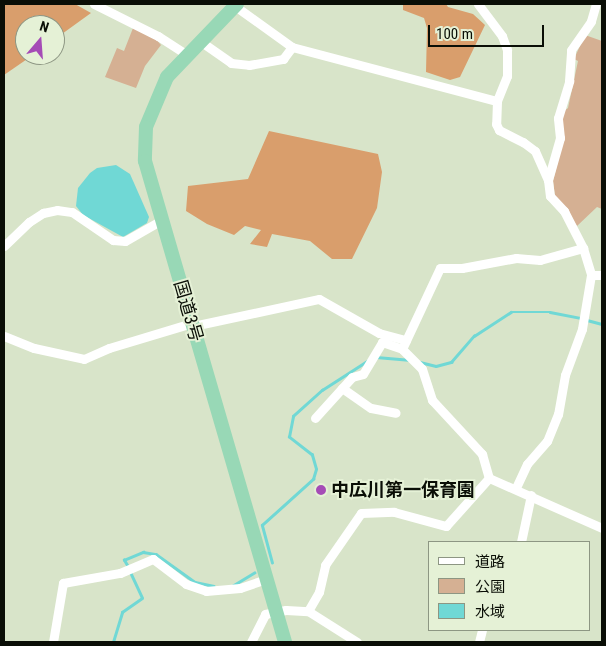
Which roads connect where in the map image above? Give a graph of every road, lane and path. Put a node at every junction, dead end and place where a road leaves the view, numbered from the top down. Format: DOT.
graph roads {
  1 [pos="94,4"];
  2 [pos="478,4"];
  3 [pos="596,4"];
  4 [pos="236,5"];
  5 [pos="200,42"];
  6 [pos="292,47"];
  7 [pos="187,55"];
  8 [pos="497,100"];
  9 [pos="548,180"];
  10 [pos="160,221"];
  11 [pos="4,246"];
  12 [pos="583,248"];
  13 [pos="591,275"];
  14 [pos="602,275"];
  15 [pos="192,324"];
  16 [pos="4,336"];
  17 [pos="406,340"];
  18 [pos="402,348"];
  19 [pos="342,388"];
  20 [pos="396,413"];
  21 [pos="315,418"];
  22 [pos="489,478"];
  23 [pos="516,488"];
  24 [pos="531,495"];
  25 [pos="602,528"];
  26 [pos="521,541"];
  27 [pos="266,579"];
  28 [pos="275,611"];
  29 [pos="308,611"];
  30 [pos="53,642"];
  31 [pos="251,642"];
  32 [pos="284,642"];
  33 [pos="357,642"];
  1 -- 7 [label="street"];
  2 -- 8 [label="street"];
  3 -- 9 [label="street"];
  4 -- 5 [label="highway, 国道3号"];
  4 -- 6 [label="street"];
  5 -- 6 [label="street"];
  5 -- 7 [label="highway, 国道3号"];
  6 -- 8 [label="street"];
  7 -- 10 [label="highway, 国道3号"];
  8 -- 9 [label="street"];
  9 -- 12 [label="street"];
  10 -- 11 [label="street"];
  10 -- 15 [label="highway, 国道3号"];
  12 -- 13 [label="street"];
  12 -- 17 [label="street"];
  13 -- 14 [label="street"];
  13 -- 23 [label="street"];
  15 -- 16 [label="street"];
  15 -- 17 [label="street"];
  15 -- 27 [label="highway, 国道3号"];
  17 -- 18 [label="street"];
  18 -- 19 [label="street"];
  18 -- 22 [label="street"];
  19 -- 20 [label="street"];
  19 -- 21 [label="street"];
  22 -- 23 [label="street"];
  22 -- 29 [label="street"];
  23 -- 24 [label="street"];
  24 -- 25 [label="street"];
  24 -- 26 [label="street"];
  27 -- 28 [label="highway, 国道3号"];
  27 -- 30 [label="street"];
  28 -- 29 [label="street"];
  28 -- 31 [label="street"];
  28 -- 32 [label="highway, 国道3号"];
  29 -- 33 [label="street"];
}
